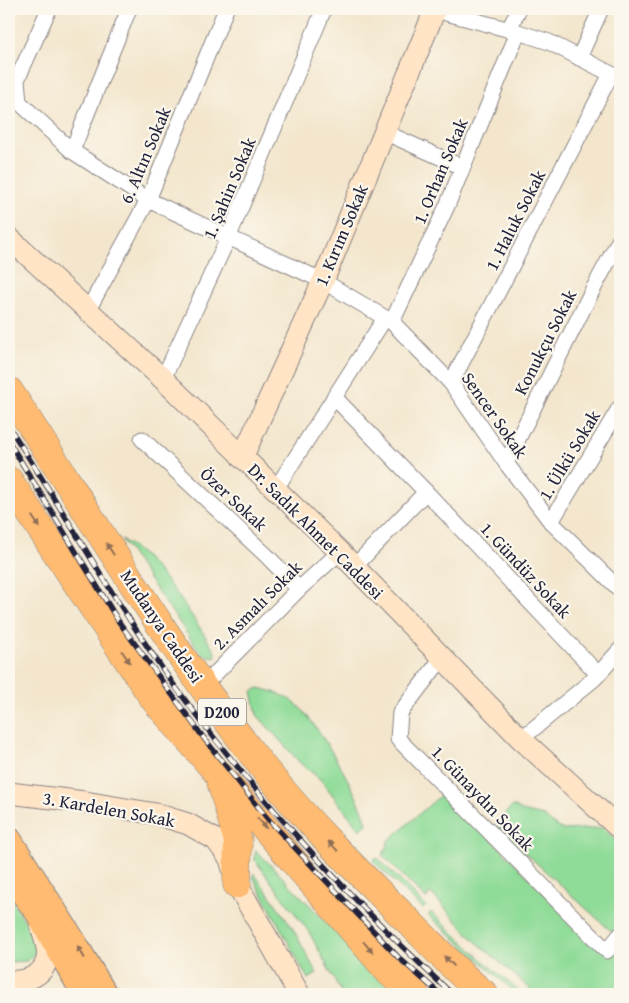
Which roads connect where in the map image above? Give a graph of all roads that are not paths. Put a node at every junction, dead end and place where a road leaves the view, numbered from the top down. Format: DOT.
graph roads {
  1 [pos="49,9"];
  2 [pos="129,9"];
  3 [pos="226,9"];
  4 [pos="324,9"];
  5 [pos="434,9"];
  6 [pos="519,9"];
  7 [pos="601,9"];
  8 [pos="514,31"];
  9 [pos="579,58"];
  10 [pos="616,77"];
  11 [pos="384,132"];
  12 [pos="72,151"];
  13 [pos="462,167"];
  14 [pos="148,200"];
  15 [pos="229,236"];
  16 [pos="9,238"];
  17 [pos="620,239"];
  18 [pos="323,281"];
  19 [pos="88,310"];
  20 [pos="388,320"];
  21 [pos="163,379"];
  22 [pos="451,383"];
  23 [pos="9,391"];
  24 [pos="334,397"];
  25 [pos="620,407"];
  26 [pos="142,438"];
  27 [pos="242,458"];
  28 [pos="506,463"];
  29 [pos="9,481"];
  30 [pos="275,490"];
  31 [pos="426,492"];
  32 [pos="550,522"];
  33 [pos="347,560"];
  34 [pos="620,588"];
  35 [pos="299,589"];
  36 [pos="620,650"];
  37 [pos="442,658"];
  38 [pos="598,674"];
  39 [pos="203,686"];
  40 [pos="521,739"];
  41 [pos="219,773"];
  42 [pos="9,793"];
  43 [pos="620,828"];
  44 [pos="9,840"];
  45 [pos="9,875"];
  46 [pos="237,884"];
  47 [pos="37,912"];
  48 [pos="620,935"];
  49 [pos="9,980"];
  50 [pos="9,988"];
  51 [pos="25,994"];
  52 [pos="84,994"];
  53 [pos="105,994"];
  54 [pos="299,994"];
  55 [pos="415,994"];
  56 [pos="484,994"];
  1 -- 12 [label="street, Sencer Sokak"];
  2 -- 12 [label="street"];
  3 -- 14 [label="street, 6. Altın Sokak"];
  4 -- 15 [label="street, 1. Şahin Sokak"];
  5 -- 8 [label="street"];
  5 -- 11 [label="main road, 1. Kırım Sokak"];
  6 -- 8 [label="street, 1. Orhan Sokak"];
  7 -- 9 [label="street"];
  8 -- 9 [label="street"];
  8 -- 13 [label="street, 1. Orhan Sokak"];
  9 -- 10 [label="street"];
  10 -- 22 [label="street, 1. Haluk Sokak"];
  11 -- 13 [label="street"];
  11 -- 18 [label="main road, 1. Kırım Sokak"];
  12 -- 14 [label="street, Sencer Sokak"];
  13 -- 20 [label="street, 1. Orhan Sokak"];
  14 -- 15 [label="street, Sencer Sokak"];
  14 -- 19 [label="street, 6. Altın Sokak"];
  15 -- 18 [label="street, Sencer Sokak"];
  15 -- 21 [label="street, 1. Şahin Sokak"];
  16 -- 19 [label="main road, Dr. Sadık Ahmet Caddesi"];
  17 -- 28 [label="street, Konukçu Sokak"];
  18 -- 20 [label="street, Sencer Sokak"];
  18 -- 27 [label="main road, 1. Kırım Sokak"];
  19 -- 21 [label="main road, Dr. Sadık Ahmet Caddesi"];
  20 -- 22 [label="street, Sencer Sokak"];
  20 -- 24 [label="street, 1. Orhan Sokak"];
  21 -- 27 [label="main road, Dr. Sadık Ahmet Caddesi"];
  22 -- 28 [label="street, Sencer Sokak"];
  39 -- 23 [label="highway, Mudanya Caddesi / D200, one-way"];
  24 -- 30 [label="street, 1. Orhan Sokak"];
  24 -- 31 [label="street, 1. Gündüz Sokak"];
  25 -- 32 [label="street, 1. Ülkü Sokak"];
  26 -- 35 [label="street, Özer Sokak"];
  27 -- 30 [label="main road, Dr. Sadık Ahmet Caddesi"];
  28 -- 32 [label="street, Sencer Sokak"];
  29 -- 41 [label="highway, D200, one-way"];
  30 -- 33 [label="main road, Dr. Sadık Ahmet Caddesi"];
  31 -- 33 [label="street"];
  31 -- 38 [label="street, 1. Gündüz Sokak"];
  32 -- 34 [label="street, Sencer Sokak"];
  33 -- 35 [label="street, 2. Asmalı Sokak"];
  33 -- 37 [label="main road, Dr. Sadık Ahmet Caddesi"];
  35 -- 39 [label="street, 2. Asmalı Sokak"];
  36 -- 38 [label="street"];
  37 -- 40 [label="main road, Dr. Sadık Ahmet Caddesi"];
  37 -- 48 [label="street, 1. Günaydın Sokak"];
  38 -- 40 [label="street"];
  56 -- 39 [label="highway, Mudanya Caddesi / D200, one-way"];
  40 -- 43 [label="main road, Dr. Sadık Ahmet Caddesi"];
  41 -- 46 [label="highway"];
  41 -- 55 [label="highway, D200, one-way"];
  42 -- 46 [label="main road, 3. Kardelen Sokak"];
  53 -- 44 [label="main road, one-way"];
  45 -- 47 [label="main road"];
  46 -- 54 [label="main road, 3. Kardelen Sokak"];
  47 -- 49 [label="main road"];
  47 -- 52 [label="main road"];
  50 -- 51 [label="main road"];
}
